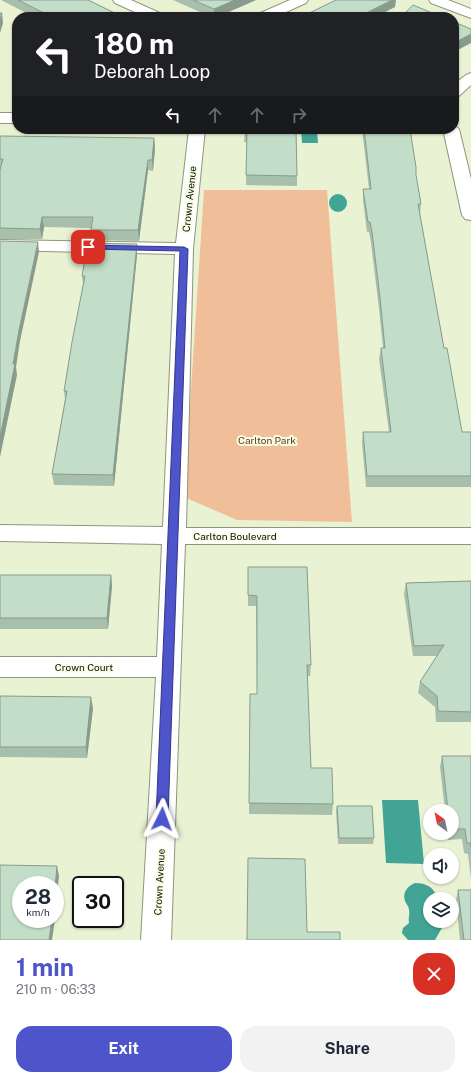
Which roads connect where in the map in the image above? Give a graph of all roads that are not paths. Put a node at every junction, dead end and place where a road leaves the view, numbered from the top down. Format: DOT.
graph roads {
  1 [pos="120,0"];
  2 [pos="301,0"];
  3 [pos="436,0"];
  4 [pos="467,9"];
  5 [pos="146,12"];
  6 [pos="274,12"];
  7 [pos="471,78"];
  8 [pos="459,87"];
  9 [pos="0,118"];
  10 [pos="12,118"];
  11 [pos="196,134"];
  12 [pos="451,134"];
  13 [pos="471,215"];
  14 [pos="0,245"];
  15 [pos="184,249"];
  16 [pos="0,533"];
  17 [pos="173,536"];
  18 [pos="471,536"];
  19 [pos="0,667"];
  20 [pos="169,667"];
  21 [pos="156,940"];
  1 -- 5 [label="street"];
  2 -- 6 [label="street"];
  3 -- 4 [label="street"];
  7 -- 8 [label="street"];
  9 -- 10 [label="street"];
  11 -- 15 [label="street, Crown Avenue"];
  12 -- 13 [label="street"];
  14 -- 15 [label="street"];
  15 -- 17 [label="street, Crown Avenue"];
  16 -- 17 [label="street, Carlton Boulevard"];
  17 -- 18 [label="street, Carlton Boulevard"];
  17 -- 20 [label="street, Crown Avenue"];
  19 -- 20 [label="street, Crown Court"];
  20 -- 21 [label="street, Crown Avenue"];
}
